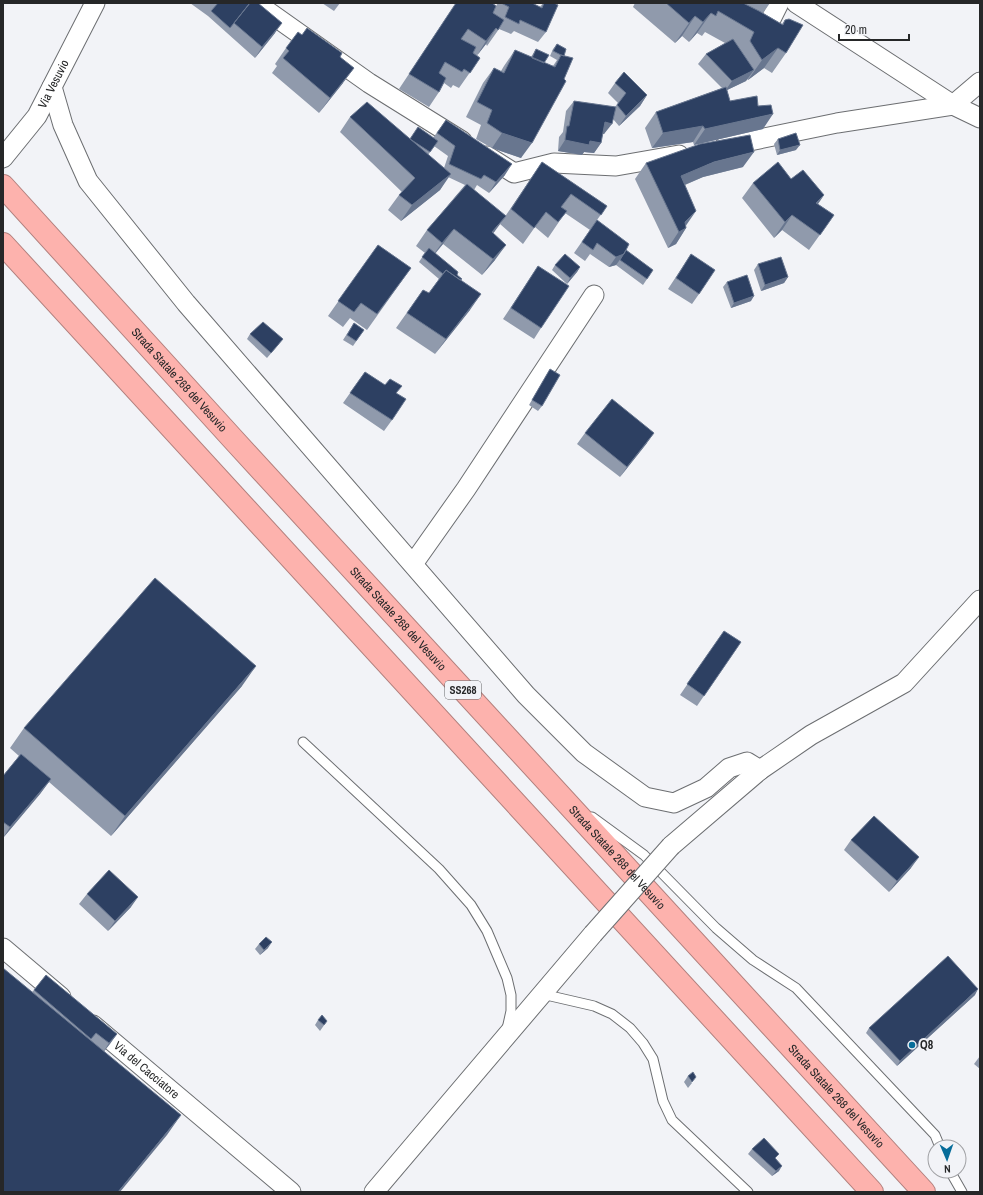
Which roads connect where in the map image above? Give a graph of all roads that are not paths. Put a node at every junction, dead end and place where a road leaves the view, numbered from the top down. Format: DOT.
graph roads {
  1 [pos="95,3"];
  2 [pos="256,3"];
  3 [pos="779,3"];
  4 [pos="796,3"];
  5 [pos="737,19"];
  6 [pos="980,82"];
  7 [pos="52,87"];
  8 [pos="953,105"];
  9 [pos="980,118"];
  10 [pos="7,153"];
  11 [pos="3,186"];
  12 [pos="3,244"];
  13 [pos="594,295"];
  14 [pos="413,564"];
  15 [pos="980,600"];
  16 [pos="304,742"];
  17 [pos="760,770"];
  18 [pos="556,791"];
  19 [pos="3,948"];
  20 [pos="542,994"];
  21 [pos="506,1037"];
  22 [pos="937,1139"];
  23 [pos="955,1179"];
  24 [pos="291,1192"];
  25 [pos="374,1192"];
  26 [pos="748,1192"];
  27 [pos="872,1192"];
  28 [pos="924,1192"];
  29 [pos="962,1192"];
  1 -- 7 [label="street, Via Vesuvio"];
  2 -- 8 [label="street"];
  3 -- 5 [label="street"];
  4 -- 8 [label="street"];
  6 -- 8 [label="street"];
  7 -- 10 [label="street, Via Vesuvio"];
  7 -- 14 [label="street"];
  8 -- 9 [label="street"];
  11 -- 18 [label="highway, Strada Statale 268 del Vesuvio / SS268"];
  12 -- 27 [label="highway"];
  13 -- 14 [label="street"];
  14 -- 17 [label="street"];
  15 -- 17 [label="street"];
  16 -- 21 [label="lane"];
  17 -- 20 [label="street, bridge"];
  18 -- 22 [label="lane"];
  18 -- 28 [label="highway, Strada Statale 268 del Vesuvio / SS268"];
  19 -- 24 [label="street, Via del Cacciatore"];
  20 -- 21 [label="street"];
  20 -- 26 [label="lane"];
  21 -- 25 [label="street"];
  23 -- 29 [label="lane"];
}
